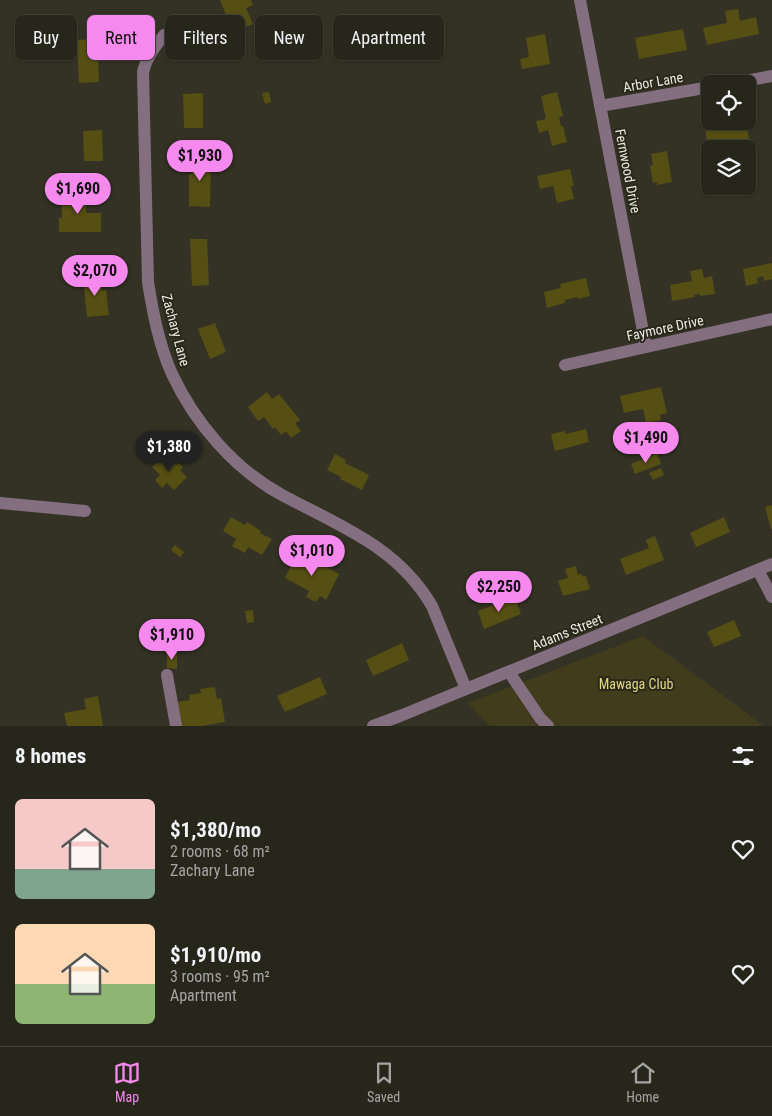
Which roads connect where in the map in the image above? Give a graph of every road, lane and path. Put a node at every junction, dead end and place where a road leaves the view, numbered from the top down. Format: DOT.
graph roads {
  1 [pos="580,0"];
  2 [pos="164,35"];
  3 [pos="772,76"];
  4 [pos="756,79"];
  5 [pos="701,89"];
  6 [pos="600,106"];
  7 [pos="772,319"];
  8 [pos="646,347"];
  9 [pos="565,365"];
  10 [pos="0,503"];
  11 [pos="85,511"];
  12 [pos="772,564"];
  13 [pos="758,570"];
  14 [pos="772,597"];
  15 [pos="509,672"];
  16 [pos="167,674"];
  17 [pos="466,689"];
  18 [pos="176,726"];
  19 [pos="372,726"];
  20 [pos="548,726"];
  1 -- 6 [label="street, Fernwood Drive"];
  2 -- 17 [label="street, Zachary Lane"];
  3 -- 4 [label="street"];
  5 -- 6 [label="street, Arbor Lane"];
  6 -- 8 [label="street, Fernwood Drive"];
  7 -- 8 [label="street, Faymore Drive"];
  8 -- 9 [label="street, Faymore Drive"];
  10 -- 11 [label="street"];
  12 -- 13 [label="street, Adams Street"];
  13 -- 14 [label="street"];
  13 -- 15 [label="street, Adams Street"];
  15 -- 17 [label="street, Adams Street"];
  15 -- 20 [label="street"];
  16 -- 18 [label="street"];
  17 -- 19 [label="street, Adams Street"];
}
